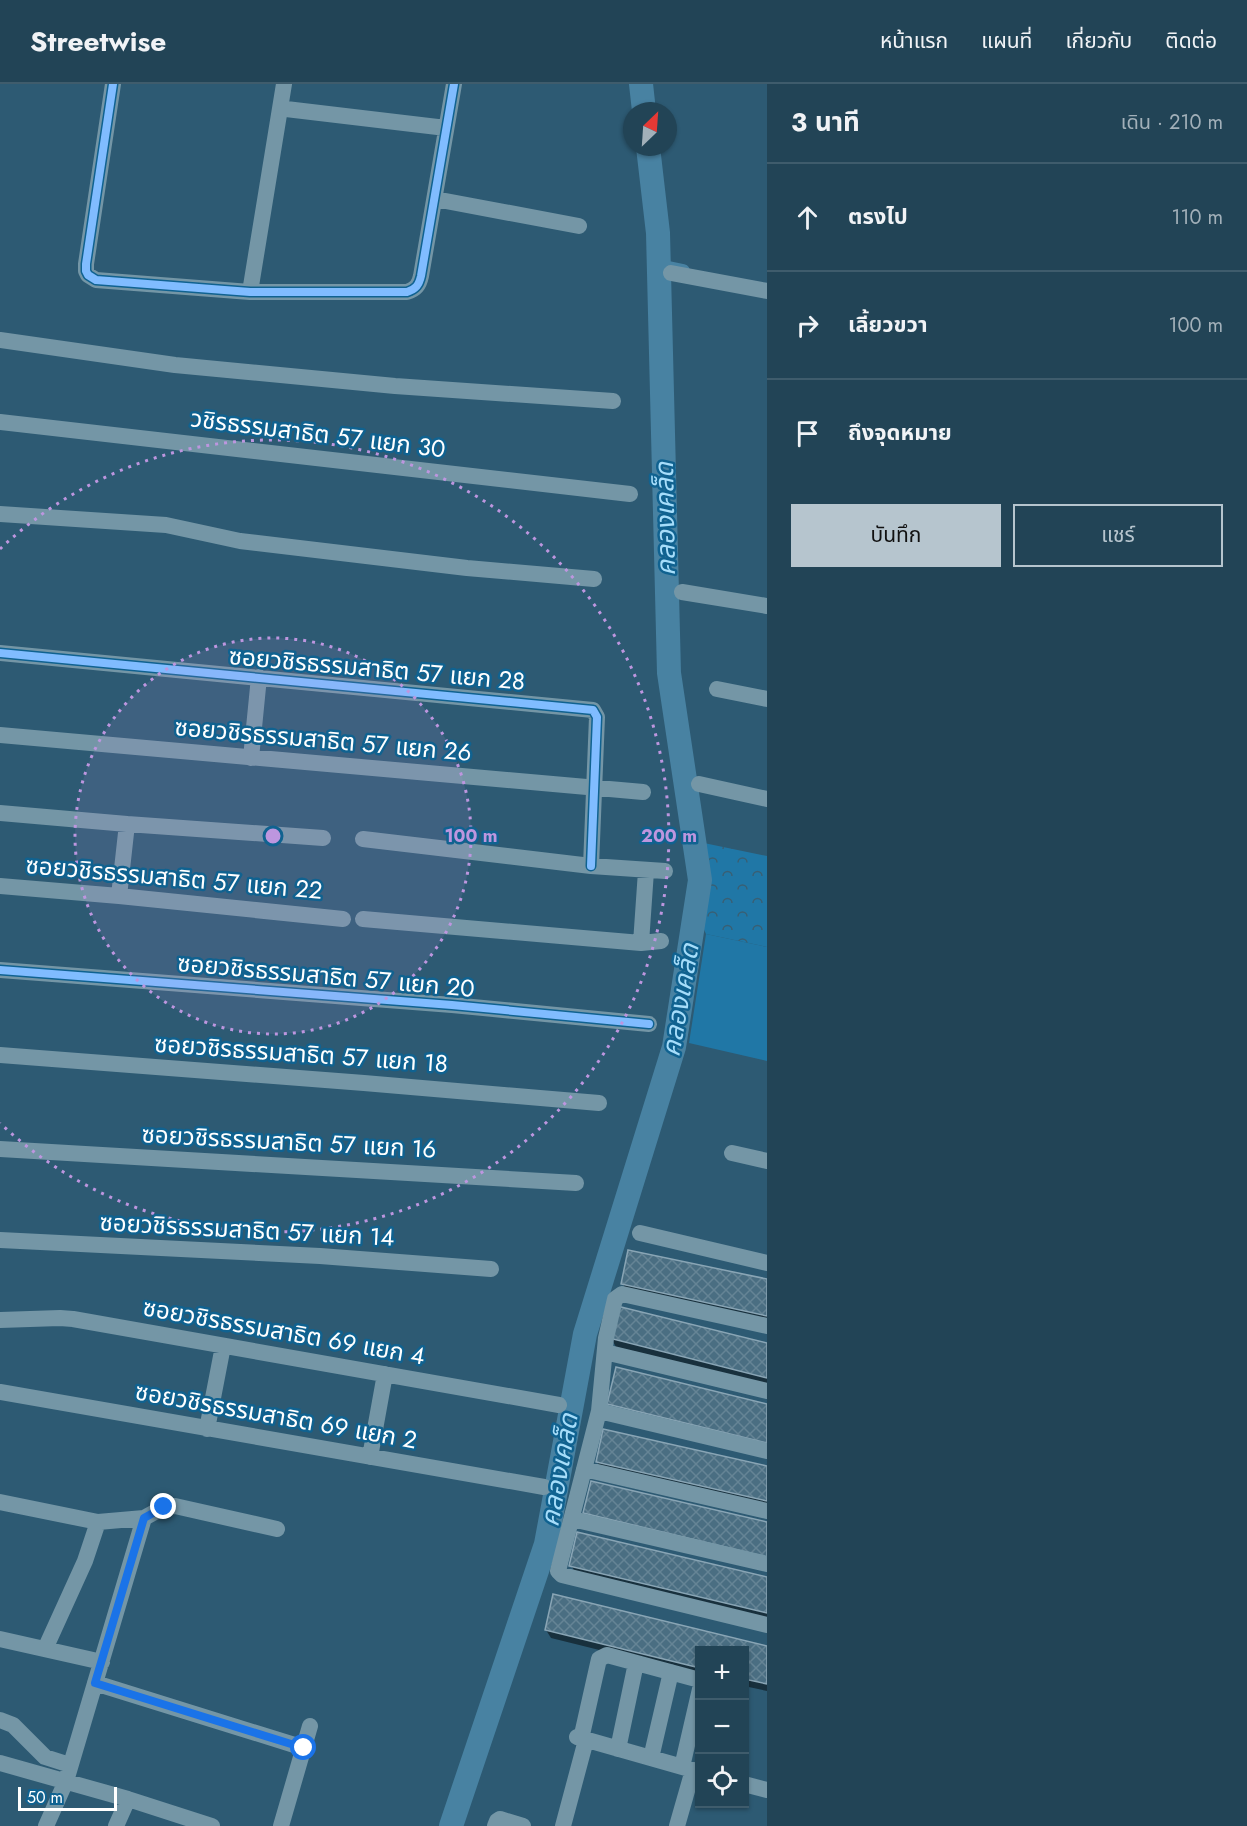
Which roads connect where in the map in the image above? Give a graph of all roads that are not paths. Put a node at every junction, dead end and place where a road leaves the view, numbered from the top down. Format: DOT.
graph roads {
  1 [pos="113,84"];
  2 [pos="284,84"];
  3 [pos="454,84"];
  4 [pos="286,109"];
  5 [pos="446,128"];
  6 [pos="435,199"];
  7 [pos="579,226"];
  8 [pos="671,273"];
  9 [pos="767,291"];
  10 [pos="250,292"];
  11 [pos="0,340"];
  12 [pos="613,401"];
  13 [pos="0,422"];
  14 [pos="630,494"];
  15 [pos="0,514"];
  16 [pos="594,579"];
  17 [pos="682,592"];
  18 [pos="767,606"];
  19 [pos="0,654"];
  20 [pos="259,677"];
  21 [pos="717,689"];
  22 [pos="767,699"];
  23 [pos="0,735"];
  24 [pos="251,758"];
  25 [pos="699,784"];
  26 [pos="594,788"];
  27 [pos="643,792"];
  28 [pos="767,799"];
  29 [pos="0,813"];
  30 [pos="127,825"];
  31 [pos="323,838"];
  32 [pos="363,839"];
  33 [pos="591,866"];
  34 [pos="646,871"];
  35 [pos="665,871"];
  36 [pos="0,886"];
  37 [pos="119,896"];
  38 [pos="343,919"];
  39 [pos="363,920"];
  40 [pos="661,941"];
  41 [pos="642,943"];
  42 [pos="0,970"];
  43 [pos="649,1024"];
  44 [pos="0,1055"];
  45 [pos="599,1103"];
  46 [pos="0,1149"];
  47 [pos="732,1153"];
  48 [pos="767,1161"];
  49 [pos="576,1183"];
  50 [pos="640,1233"];
  51 [pos="0,1240"];
  52 [pos="767,1263"];
  53 [pos="490,1269"];
  54 [pos="0,1320"];
  55 [pos="767,1326"];
  56 [pos="223,1346"];
  57 [pos="605,1352"];
  58 [pos="385,1374"];
  59 [pos="767,1391"];
  60 [pos="0,1392"];
  61 [pos="559,1405"];
  62 [pos="599,1411"];
  63 [pos="207,1429"];
  64 [pos="767,1451"];
  65 [pos="370,1457"];
  66 [pos="584,1469"];
  67 [pos="544,1487"];
  68 [pos="0,1502"];
  69 [pos="767,1510"];
  70 [pos="144,1518"];
  71 [pos="572,1518"];
  72 [pos="98,1522"];
  73 [pos="277,1529"];
  74 [pos="767,1564"];
  75 [pos="767,1625"];
  76 [pos="0,1639"];
  77 [pos="45,1649"];
  78 [pos="102,1662"];
  79 [pos="636,1663"];
  80 [pos="671,1672"];
  81 [pos="695,1678"];
  82 [pos="95,1683"];
  83 [pos="698,1700"];
  84 [pos="0,1720"];
  85 [pos="310,1726"];
  86 [pos="581,1739"];
  87 [pos="304,1748"];
  88 [pos="618,1749"];
  89 [pos="651,1758"];
  90 [pos="0,1763"];
  91 [pos="691,1770"];
  92 [pos="68,1773"];
  93 [pos="749,1785"];
  94 [pos="767,1790"];
  95 [pos="128,1799"];
  96 [pos="45,1826"];
  97 [pos="116,1826"];
  98 [pos="212,1826"];
  99 [pos="281,1826"];
  100 [pos="495,1826"];
  101 [pos="523,1826"];
  102 [pos="563,1826"];
  103 [pos="677,1826"];
  1 -- 10 [label="street"];
  2 -- 10 [label="street"];
  3 -- 5 [label="street"];
  4 -- 5 [label="street"];
  5 -- 6 [label="street"];
  6 -- 7 [label="street"];
  6 -- 10 [label="street"];
  8 -- 9 [label="street"];
  11 -- 12 [label="street"];
  13 -- 14 [label="street, วชิรธรรมสาธิต 57 แยก 30"];
  15 -- 16 [label="street"];
  17 -- 18 [label="street"];
  19 -- 20 [label="street, ซอยวชิรธรรมสาธิต 57 แยก 28"];
  20 -- 24 [label="street"];
  20 -- 26 [label="street, ซอยวชิรธรรมสาธิต 57 แยก 28"];
  21 -- 22 [label="street"];
  23 -- 24 [label="street, ซอยวชิรธรรมสาธิต 57 แยก 26"];
  24 -- 26 [label="street, ซอยวชิรธรรมสาธิต 57 แยก 26"];
  25 -- 28 [label="street"];
  26 -- 27 [label="street, ซอยวชิรธรรมสาธิต 57 แยก 26"];
  26 -- 33 [label="street, ซอยวชิรธรรมสาธิต 57 แยก 28"];
  29 -- 30 [label="street"];
  30 -- 31 [label="street"];
  30 -- 37 [label="street"];
  32 -- 33 [label="street"];
  33 -- 34 [label="street"];
  34 -- 35 [label="street"];
  34 -- 41 [label="street"];
  36 -- 37 [label="street, ซอยวชิรธรรมสาธิต 57 แยก 22"];
  37 -- 38 [label="street, ซอยวชิรธรรมสาธิต 57 แยก 22"];
  39 -- 41 [label="street"];
  40 -- 41 [label="street"];
  42 -- 43 [label="street, ซอยวชิรธรรมสาธิต 57 แยก 20"];
  44 -- 45 [label="street, ซอยวชิรธรรมสาธิต 57 แยก 18"];
  46 -- 49 [label="street, ซอยวชิรธรรมสาธิต 57 แยก 16"];
  47 -- 48 [label="street"];
  50 -- 52 [label="street"];
  51 -- 53 [label="street, ซอยวชิรธรรมสาธิต 57 แยก 14"];
  54 -- 56 [label="street, ซอยวชิรธรรมสาธิต 69 แยก 4"];
  55 -- 57 [label="street"];
  56 -- 58 [label="street, ซอยวชิรธรรมสาธิต 69 แยก 4"];
  56 -- 63 [label="street"];
  57 -- 59 [label="street"];
  57 -- 62 [label="street"];
  58 -- 61 [label="street, ซอยวชิรธรรมสาธิต 69 แยก 4"];
  58 -- 65 [label="street"];
  60 -- 63 [label="street, ซอยวชิรธรรมสาธิต 69 แยก 2"];
  62 -- 64 [label="street"];
  62 -- 66 [label="street"];
  63 -- 65 [label="street, ซอยวชิรธรรมสาธิต 69 แยก 2"];
  65 -- 67 [label="street, ซอยวชิรธรรมสาธิต 69 แยก 2"];
  66 -- 69 [label="street"];
  66 -- 71 [label="street"];
  68 -- 72 [label="street"];
  70 -- 72 [label="street"];
  70 -- 73 [label="street"];
  70 -- 78 [label="street"];
  71 -- 74 [label="street"];
  71 -- 75 [label="street"];
  72 -- 77 [label="street"];
  76 -- 77 [label="street"];
  77 -- 78 [label="street"];
  78 -- 82 [label="street"];
  79 -- 80 [label="street"];
  79 -- 86 [label="street"];
  79 -- 88 [label="street"];
  80 -- 81 [label="street"];
  80 -- 89 [label="street"];
  82 -- 87 [label="street"];
  82 -- 92 [label="street"];
  83 -- 91 [label="street"];
  84 -- 92 [label="street"];
  85 -- 87 [label="street"];
  86 -- 88 [label="street"];
  86 -- 102 [label="street"];
  87 -- 99 [label="street"];
  88 -- 89 [label="street"];
  89 -- 91 [label="street"];
  90 -- 92 [label="street"];
  91 -- 103 [label="street"];
  92 -- 95 [label="street"];
  92 -- 96 [label="street"];
  93 -- 94 [label="street"];
  95 -- 97 [label="street"];
  95 -- 98 [label="street"];
  100 -- 101 [label="street"];
}
